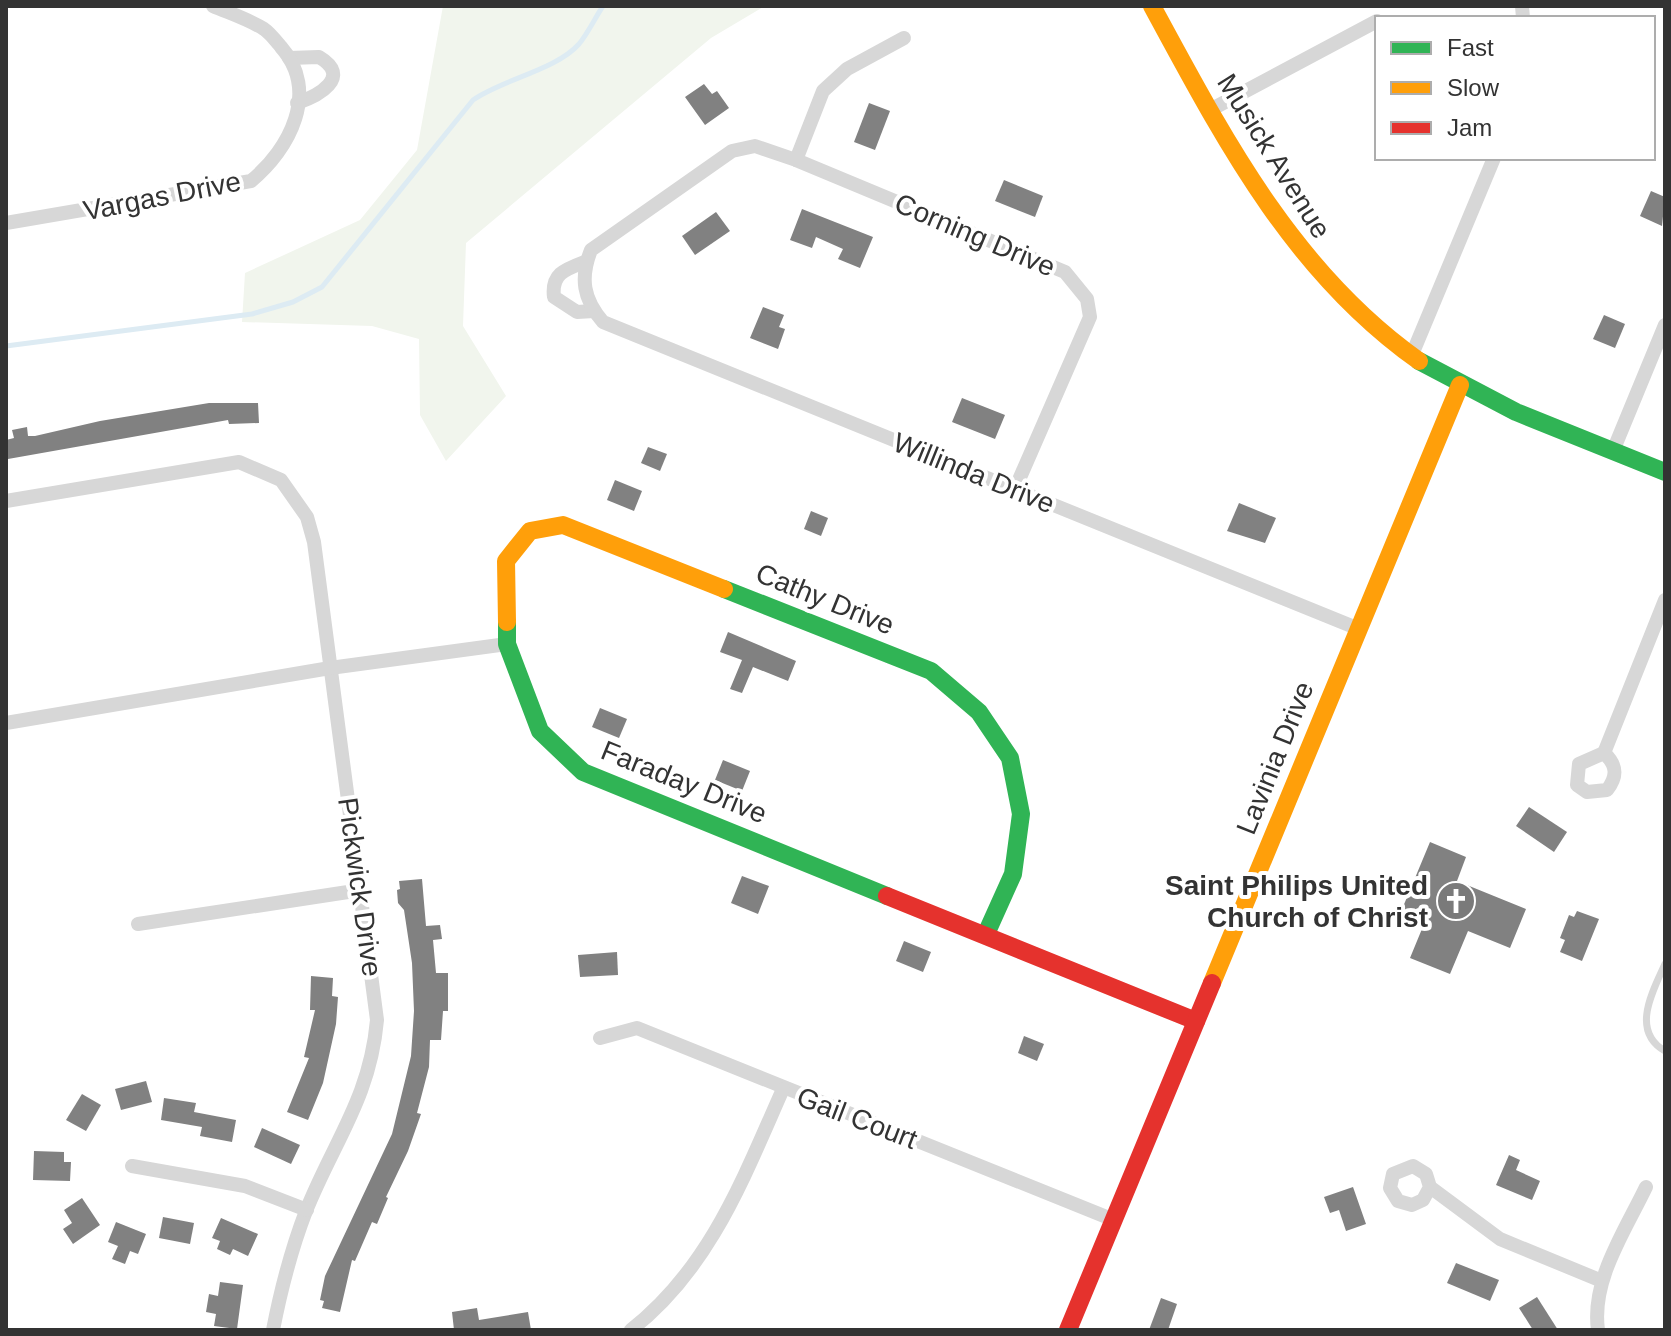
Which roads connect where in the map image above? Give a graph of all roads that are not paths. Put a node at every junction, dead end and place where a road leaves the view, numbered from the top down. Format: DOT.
graph roads {
  1 [pos="213,6"];
  2 [pos="1152,6"];
  3 [pos="1375,22"];
  4 [pos="904,38"];
  5 [pos="289,58"];
  6 [pos="297,103"];
  7 [pos="1210,110"];
  8 [pos="796,160"];
  9 [pos="1493,160"];
  10 [pos="6,223"];
  11 [pos="587,261"];
  12 [pos="594,311"];
  13 [pos="1665,325"];
  14 [pos="1411,357"];
  15 [pos="1460,385"];
  16 [pos="1613,451"];
  17 [pos="1665,472"];
  18 [pos="1015,489"];
  19 [pos="6,501"];
  20 [pos="1665,600"];
  21 [pos="1359,629"];
  22 [pos="507,644"];
  23 [pos="330,668"];
  24 [pos="6,723"];
  25 [pos="1604,753"];
  26 [pos="361,890"];
  27 [pos="138,924"];
  28 [pos="986,934"];
  29 [pos="1665,964"];
  30 [pos="1196,1021"];
  31 [pos="600,1038"];
  32 [pos="1665,1051"];
  33 [pos="783,1089"];
  34 [pos="132,1166"];
  35 [pos="1430,1187"];
  36 [pos="1646,1187"];
  37 [pos="307,1210"];
  38 [pos="1114,1220"];
  39 [pos="1602,1281"];
  40 [pos="273,1330"];
  41 [pos="631,1330"];
  42 [pos="1068,1330"];
  43 [pos="1598,1330"];
  1 -- 5 [label="street"];
  2 -- 7 [label="street, Musick Avenue"];
  3 -- 7 [label="street"];
  4 -- 8 [label="street"];
  5 -- 6 [label="street, Vargas Drive"];
  5 -- 6 [label="street"];
  6 -- 10 [label="street, Vargas Drive"];
  7 -- 14 [label="street, Musick Avenue"];
  8 -- 11 [label="street, Corning Drive"];
  8 -- 18 [label="street, Corning Drive"];
  9 -- 14 [label="street"];
  11 -- 12 [label="street"];
  11 -- 12 [label="street, Willinda Drive"];
  12 -- 18 [label="street, Willinda Drive"];
  13 -- 16 [label="street"];
  14 -- 15 [label="street, Musick Avenue"];
  15 -- 16 [label="street, Musick Avenue"];
  15 -- 21 [label="street, Lavinia Drive"];
  16 -- 17 [label="street, Musick Avenue"];
  18 -- 21 [label="street, Willinda Drive"];
  19 -- 23 [label="street, Pickwick Drive"];
  20 -- 25 [label="street"];
  21 -- 30 [label="street, Lavinia Drive"];
  22 -- 23 [label="street"];
  22 -- 28 [label="street, Faraday Drive"];
  22 -- 28 [label="street, Cathy Drive"];
  23 -- 24 [label="street"];
  23 -- 26 [label="street, Pickwick Drive"];
  26 -- 27 [label="street"];
  26 -- 37 [label="street, Pickwick Drive"];
  28 -- 30 [label="street, Faraday Drive"];
  29 -- 32 [label="lane"];
  30 -- 38 [label="street, Lavinia Drive"];
  31 -- 33 [label="street, Gail Court"];
  33 -- 38 [label="street, Gail Court"];
  33 -- 41 [label="street"];
  34 -- 37 [label="street"];
  35 -- 39 [label="street"];
  36 -- 39 [label="street"];
  37 -- 40 [label="street, Pickwick Drive"];
  38 -- 42 [label="street, Lavinia Drive"];
  39 -- 43 [label="street"];
}
